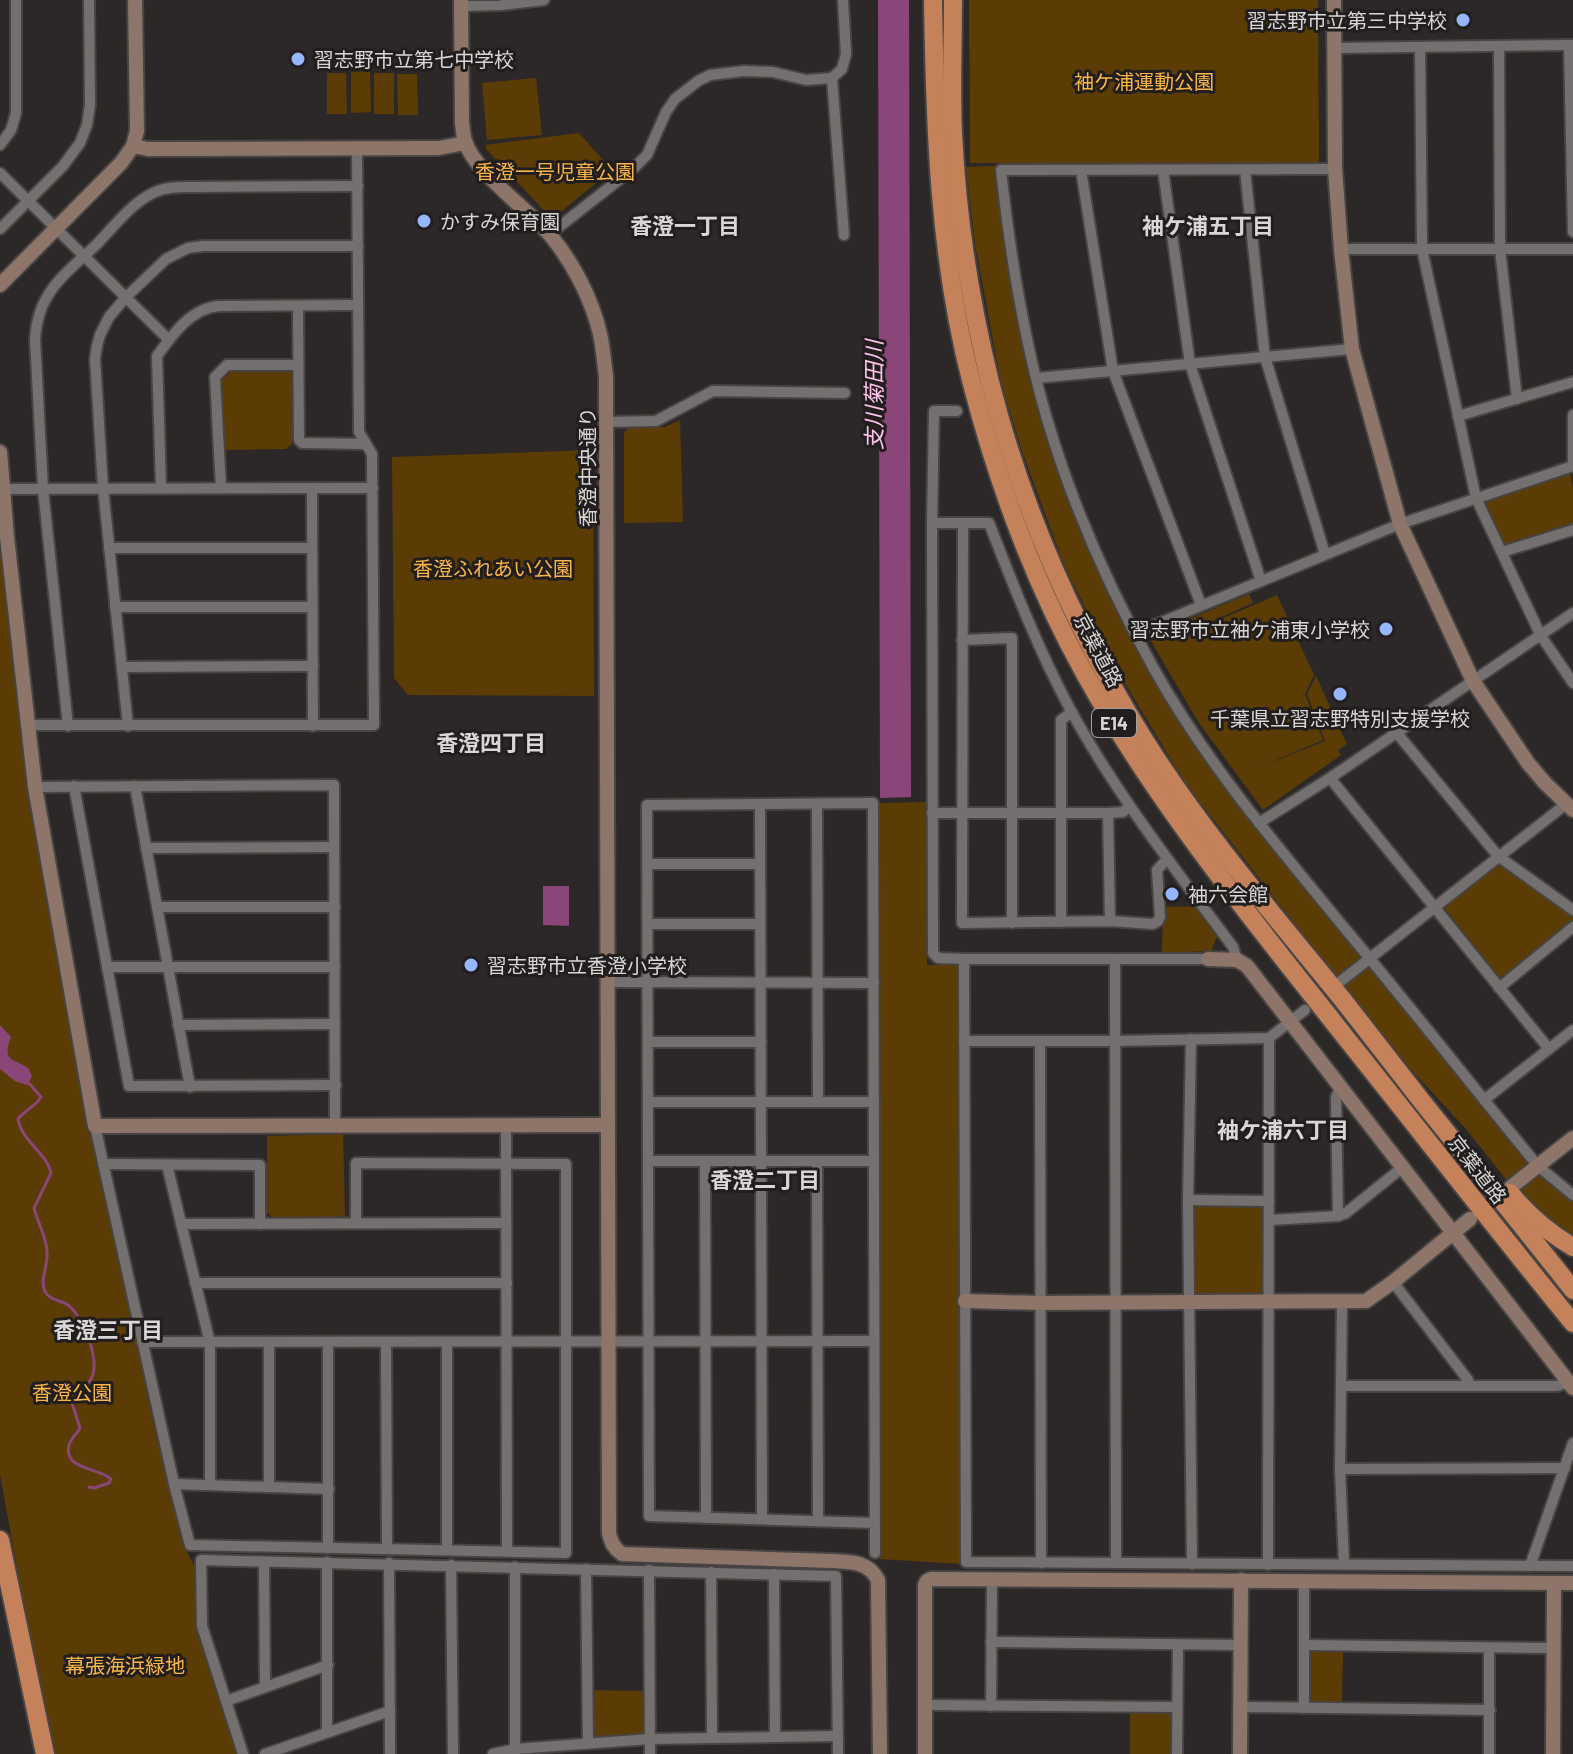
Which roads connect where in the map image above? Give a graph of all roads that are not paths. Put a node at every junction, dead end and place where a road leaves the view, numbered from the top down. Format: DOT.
graph roads {
  1 [pos="16,0"];
  2 [pos="89,0"];
  3 [pos="135,0"];
  4 [pos="544,0"];
  5 [pos="843,0"];
  6 [pos="933,0"];
  7 [pos="953,0"];
  8 [pos="1334,0"];
  9 [pos="461,3"];
  10 [pos="1499,46"];
  11 [pos="1571,46"];
  12 [pos="1420,47"];
  13 [pos="1335,48"];
  14 [pos="832,78"];
  15 [pos="465,143"];
  16 [pos="0,145"];
  17 [pos="133,146"];
  18 [pos="357,148"];
  19 [pos="1335,169"];
  20 [pos="1081,170"];
  21 [pos="1163,170"];
  22 [pos="1245,170"];
  23 [pos="0,173"];
  24 [pos="358,186"];
  25 [pos="28,201"];
  26 [pos="56,228"];
  27 [pos="0,229"];
  28 [pos="1573,232"];
  29 [pos="550,234"];
  30 [pos="844,235"];
  31 [pos="358,246"];
  32 [pos="1341,249"];
  33 [pos="1422,249"];
  34 [pos="1500,249"];
  35 [pos="1573,249"];
  36 [pos="84,256"];
  37 [pos="0,285"];
  38 [pos="126,297"];
  39 [pos="358,305"];
  40 [pos="298,306"];
  41 [pos="168,339"];
  42 [pos="1352,349"];
  43 [pos="1265,357"];
  44 [pos="1190,364"];
  45 [pos="298,365"];
  46 [pos="1113,371"];
  47 [pos="1036,378"];
  48 [pos="1573,382"];
  49 [pos="845,393"];
  50 [pos="1517,399"];
  51 [pos="957,411"];
  52 [pos="1573,415"];
  53 [pos="1458,416"];
  54 [pos="606,422"];
  55 [pos="366,444"];
  56 [pos="0,452"];
  57 [pos="161,487"];
  58 [pos="103,488"];
  59 [pos="221,488"];
  60 [pos="312,488"];
  61 [pos="373,488"];
  62 [pos="3,489"];
  63 [pos="43,489"];
  64 [pos="1476,498"];
  65 [pos="932,523"];
  66 [pos="963,523"];
  67 [pos="1400,524"];
  68 [pos="1573,530"];
  69 [pos="109,548"];
  70 [pos="312,548"];
  71 [pos="1502,552"];
  72 [pos="1325,554"];
  73 [pos="1261,581"];
  74 [pos="1201,605"];
  75 [pos="115,607"];
  76 [pos="312,607"];
  77 [pos="1573,613"];
  78 [pos="1135,633"];
  79 [pos="1541,636"];
  80 [pos="962,640"];
  81 [pos="313,666"];
  82 [pos="122,667"];
  83 [pos="1473,681"];
  84 [pos="1573,683"];
  85 [pos="1072,712"];
  86 [pos="27,725"];
  87 [pos="68,726"];
  88 [pos="128,726"];
  89 [pos="313,726"];
  90 [pos="1396,732"];
  91 [pos="1330,778"];
  92 [pos="74,786"];
  93 [pos="135,786"];
  94 [pos="35,787"];
  95 [pos="817,804"];
  96 [pos="760,805"];
  97 [pos="1129,807"];
  98 [pos="1569,807"];
  99 [pos="1012,812"];
  100 [pos="932,813"];
  101 [pos="963,813"];
  102 [pos="1060,813"];
  103 [pos="1108,813"];
  104 [pos="1259,823"];
  105 [pos="334,847"];
  106 [pos="146,848"];
  107 [pos="1498,856"];
  108 [pos="1167,859"];
  109 [pos="647,864"];
  110 [pos="760,864"];
  111 [pos="157,907"];
  112 [pos="335,907"];
  113 [pos="1434,907"];
  114 [pos="1573,910"];
  115 [pos="1110,921"];
  116 [pos="1061,922"];
  117 [pos="1012,923"];
  118 [pos="648,924"];
  119 [pos="760,924"];
  120 [pos="1573,927"];
  121 [pos="1370,958"];
  122 [pos="964,959"];
  123 [pos="1115,959"];
  124 [pos="1208,959"];
  125 [pos="1237,960"];
  126 [pos="107,967"];
  127 [pos="168,967"];
  128 [pos="335,967"];
  129 [pos="1341,981"];
  130 [pos="608,982"];
  131 [pos="648,983"];
  132 [pos="760,983"];
  133 [pos="817,983"];
  134 [pos="874,983"];
  135 [pos="1499,988"];
  136 [pos="1305,1010"];
  137 [pos="1291,1022"];
  138 [pos="335,1024"];
  139 [pos="178,1025"];
  140 [pos="1573,1030"];
  141 [pos="1269,1038"];
  142 [pos="1191,1039"];
  143 [pos="964,1041"];
  144 [pos="1040,1041"];
  145 [pos="1115,1041"];
  146 [pos="648,1042"];
  147 [pos="761,1042"];
  148 [pos="1549,1049"];
  149 [pos="336,1085"];
  150 [pos="190,1087"];
  151 [pos="1341,1087"];
  152 [pos="1420,1099"];
  153 [pos="1484,1100"];
  154 [pos="648,1102"];
  155 [pos="761,1102"];
  156 [pos="818,1102"];
  157 [pos="874,1102"];
  158 [pos="335,1124"];
  159 [pos="506,1124"];
  160 [pos="608,1125"];
  161 [pos="95,1126"];
  162 [pos="1573,1138"];
  163 [pos="648,1161"];
  164 [pos="705,1161"];
  165 [pos="761,1161"];
  166 [pos="817,1161"];
  167 [pos="874,1161"];
  168 [pos="103,1164"];
  169 [pos="506,1164"];
  170 [pos="167,1165"];
  171 [pos="1538,1166"];
  172 [pos="1403,1167"];
  173 [pos="1511,1187"];
  174 [pos="1573,1195"];
  175 [pos="1188,1200"];
  176 [pos="1269,1201"];
  177 [pos="1338,1216"];
  178 [pos="1470,1219"];
  179 [pos="1269,1220"];
  180 [pos="356,1223"];
  181 [pos="506,1223"];
  182 [pos="181,1224"];
  183 [pos="260,1224"];
  184 [pos="1454,1232"];
  185 [pos="1573,1247"];
  186 [pos="1525,1265"];
  187 [pos="1393,1282"];
  188 [pos="195,1283"];
  189 [pos="507,1283"];
  190 [pos="1573,1290"];
  191 [pos="965,1301"];
  192 [pos="1190,1301"];
  193 [pos="1342,1301"];
  194 [pos="1267,1302"];
  195 [pos="1041,1303"];
  196 [pos="1115,1303"];
  197 [pos="1573,1323"];
  198 [pos="567,1341"];
  199 [pos="608,1341"];
  200 [pos="649,1341"];
  201 [pos="818,1341"];
  202 [pos="874,1341"];
  203 [pos="1573,1341"];
  204 [pos="142,1342"];
  205 [pos="269,1342"];
  206 [pos="328,1342"];
  207 [pos="386,1342"];
  208 [pos="447,1342"];
  209 [pos="506,1342"];
  210 [pos="705,1342"];
  211 [pos="762,1342"];
  212 [pos="210,1343"];
  213 [pos="1571,1385"];
  214 [pos="1342,1386"];
  215 [pos="1470,1386"];
  216 [pos="1572,1448"];
  217 [pos="1565,1468"];
  218 [pos="1340,1469"];
  219 [pos="174,1484"];
  220 [pos="210,1485"];
  221 [pos="269,1487"];
  222 [pos="329,1489"];
  223 [pos="706,1518"];
  224 [pos="762,1519"];
  225 [pos="818,1520"];
  226 [pos="875,1523"];
  227 [pos="0,1540"];
  228 [pos="328,1548"];
  229 [pos="387,1548"];
  230 [pos="447,1550"];
  231 [pos="507,1551"];
  232 [pos="875,1553"];
  233 [pos="264,1562"];
  234 [pos="327,1562"];
  235 [pos="389,1563"];
  236 [pos="1041,1563"];
  237 [pos="1116,1563"];
  238 [pos="1344,1563"];
  239 [pos="1192,1564"];
  240 [pos="451,1565"];
  241 [pos="1268,1565"];
  242 [pos="1530,1566"];
  243 [pos="1573,1566"];
  244 [pos="515,1567"];
  245 [pos="586,1569"];
  246 [pos="649,1570"];
  247 [pos="711,1572"];
  248 [pos="774,1574"];
  249 [pos="992,1580"];
  250 [pos="1241,1580"];
  251 [pos="1304,1580"];
  252 [pos="1573,1583"];
  253 [pos="1554,1584"];
  254 [pos="991,1642"];
  255 [pos="1178,1645"];
  256 [pos="1241,1645"];
  257 [pos="1304,1645"];
  258 [pos="1489,1648"];
  259 [pos="1553,1648"];
  260 [pos="328,1665"];
  261 [pos="265,1687"];
  262 [pos="226,1701"];
  263 [pos="926,1705"];
  264 [pos="991,1706"];
  265 [pos="1177,1707"];
  266 [pos="1241,1707"];
  267 [pos="1304,1708"];
  268 [pos="1490,1710"];
  269 [pos="390,1711"];
  270 [pos="327,1732"];
  271 [pos="837,1736"];
  272 [pos="712,1737"];
  273 [pos="775,1737"];
  274 [pos="650,1739"];
  275 [pos="588,1742"];
  276 [pos="515,1751"];
  277 [pos="45,1754"];
  278 [pos="243,1754"];
  279 [pos="265,1754"];
  280 [pos="390,1754"];
  281 [pos="453,1754"];
  282 [pos="493,1754"];
  283 [pos="650,1754"];
  284 [pos="838,1754"];
  285 [pos="880,1754"];
  286 [pos="925,1754"];
  287 [pos="1177,1754"];
  288 [pos="1240,1754"];
  289 [pos="1489,1754"];
  290 [pos="1553,1754"];
  1 -- 16 [label="street"];
  2 -- 25 [label="street"];
  3 -- 17 [label="street"];
  4 -- 9 [label="street"];
  5 -- 14 [label="street"];
  6 -- 186 [label="highway, 京葉道路 / E14"];
  7 -- 152 [label="highway, 京葉道路 / E14"];
  8 -- 13 [label="street"];
  9 -- 15 [label="street"];
  10 -- 11 [label="street"];
  10 -- 12 [label="street"];
  10 -- 34 [label="street"];
  11 -- 28 [label="street"];
  12 -- 13 [label="street"];
  12 -- 33 [label="street"];
  13 -- 19 [label="street"];
  14 -- 29 [label="street"];
  14 -- 30 [label="street"];
  15 -- 18 [label="street"];
  15 -- 29 [label="street, 香澄中央通り"];
  17 -- 18 [label="street"];
  17 -- 26 [label="street"];
  18 -- 24 [label="street"];
  19 -- 22 [label="street"];
  19 -- 32 [label="street"];
  20 -- 21 [label="street"];
  20 -- 46 [label="street"];
  20 -- 47 [label="street"];
  21 -- 22 [label="street"];
  21 -- 44 [label="street"];
  22 -- 43 [label="street"];
  23 -- 25 [label="street"];
  24 -- 31 [label="street"];
  24 -- 36 [label="street"];
  25 -- 26 [label="street"];
  25 -- 27 [label="street"];
  26 -- 36 [label="street"];
  26 -- 37 [label="street"];
  29 -- 54 [label="street, 香澄中央通り"];
  31 -- 38 [label="street"];
  31 -- 39 [label="street"];
  32 -- 33 [label="street"];
  32 -- 42 [label="street"];
  33 -- 34 [label="street"];
  33 -- 53 [label="street"];
  34 -- 35 [label="street"];
  34 -- 50 [label="street"];
  36 -- 38 [label="street"];
  36 -- 63 [label="street"];
  38 -- 41 [label="street"];
  38 -- 58 [label="street"];
  39 -- 40 [label="street"];
  39 -- 55 [label="street"];
  40 -- 41 [label="street"];
  40 -- 45 [label="street"];
  41 -- 57 [label="street"];
  42 -- 43 [label="street"];
  42 -- 67 [label="street"];
  43 -- 44 [label="street"];
  43 -- 72 [label="street"];
  44 -- 46 [label="street"];
  44 -- 73 [label="street"];
  45 -- 55 [label="street"];
  45 -- 59 [label="street"];
  46 -- 47 [label="street"];
  46 -- 74 [label="street"];
  47 -- 78 [label="street"];
  48 -- 50 [label="street"];
  49 -- 54 [label="street"];
  50 -- 53 [label="street"];
  51 -- 65 [label="street"];
  52 -- 64 [label="street"];
  53 -- 64 [label="street"];
  54 -- 130 [label="street, 香澄中央通り"];
  55 -- 61 [label="street"];
  56 -- 62 [label="street"];
  57 -- 58 [label="street"];
  57 -- 59 [label="street"];
  58 -- 63 [label="street"];
  58 -- 69 [label="street"];
  59 -- 60 [label="street"];
  60 -- 61 [label="street"];
  60 -- 70 [label="street"];
  61 -- 89 [label="street"];
  62 -- 63 [label="street"];
  62 -- 86 [label="street"];
  63 -- 87 [label="street"];
  64 -- 67 [label="street"];
  64 -- 71 [label="street"];
  65 -- 66 [label="street"];
  65 -- 100 [label="street"];
  66 -- 80 [label="street"];
  66 -- 85 [label="street"];
  67 -- 72 [label="street"];
  67 -- 83 [label="street"];
  68 -- 71 [label="street"];
  69 -- 70 [label="street"];
  69 -- 75 [label="street"];
  70 -- 76 [label="street"];
  71 -- 79 [label="street"];
  72 -- 73 [label="street"];
  73 -- 74 [label="street"];
  74 -- 78 [label="street"];
  75 -- 76 [label="street"];
  75 -- 82 [label="street"];
  76 -- 81 [label="street"];
  77 -- 79 [label="street"];
  78 -- 104 [label="street"];
  79 -- 83 [label="street"];
  79 -- 84 [label="street"];
  80 -- 99 [label="street"];
  80 -- 101 [label="street"];
  81 -- 82 [label="street"];
  81 -- 89 [label="street"];
  82 -- 88 [label="street"];
  83 -- 90 [label="street"];
  83 -- 98 [label="street"];
  85 -- 97 [label="street"];
  85 -- 102 [label="street"];
  86 -- 87 [label="street"];
  86 -- 94 [label="street"];
  87 -- 88 [label="street"];
  88 -- 89 [label="street"];
  90 -- 91 [label="street"];
  90 -- 107 [label="street"];
  91 -- 104 [label="street"];
  91 -- 113 [label="street"];
  92 -- 93 [label="street"];
  92 -- 94 [label="street"];
  92 -- 126 [label="street"];
  93 -- 105 [label="street"];
  93 -- 106 [label="street"];
  94 -- 161 [label="street"];
  95 -- 96 [label="street"];
  95 -- 133 [label="street"];
  95 -- 134 [label="street"];
  96 -- 109 [label="street"];
  96 -- 110 [label="street"];
  97 -- 103 [label="street"];
  97 -- 108 [label="street"];
  98 -- 107 [label="street"];
  99 -- 101 [label="street"];
  99 -- 102 [label="street"];
  99 -- 117 [label="street"];
  100 -- 101 [label="street"];
  100 -- 122 [label="street"];
  101 -- 117 [label="street"];
  102 -- 103 [label="street"];
  102 -- 116 [label="street"];
  103 -- 115 [label="street"];
  104 -- 121 [label="street"];
  105 -- 106 [label="street"];
  105 -- 112 [label="street"];
  106 -- 111 [label="street"];
  107 -- 113 [label="street"];
  107 -- 114 [label="street"];
  108 -- 115 [label="street"];
  108 -- 125 [label="street"];
  109 -- 110 [label="street"];
  109 -- 118 [label="street"];
  110 -- 119 [label="street"];
  111 -- 112 [label="street"];
  111 -- 127 [label="street"];
  112 -- 128 [label="street"];
  113 -- 121 [label="street"];
  113 -- 135 [label="street"];
  115 -- 116 [label="street"];
  116 -- 117 [label="street"];
  118 -- 119 [label="street"];
  118 -- 131 [label="street"];
  119 -- 132 [label="street"];
  120 -- 135 [label="street"];
  121 -- 129 [label="street"];
  121 -- 153 [label="street"];
  122 -- 123 [label="street"];
  122 -- 143 [label="street"];
  123 -- 124 [label="street"];
  123 -- 145 [label="street"];
  124 -- 125 [label="street"];
  125 -- 137 [label="street"];
  126 -- 127 [label="street"];
  126 -- 150 [label="street"];
  127 -- 128 [label="street"];
  127 -- 139 [label="street"];
  128 -- 138 [label="street"];
  130 -- 131 [label="street"];
  130 -- 160 [label="street, 香澄中央通り"];
  131 -- 132 [label="street"];
  131 -- 146 [label="street"];
  132 -- 133 [label="street"];
  132 -- 147 [label="street"];
  133 -- 134 [label="street"];
  133 -- 156 [label="street"];
  134 -- 157 [label="street"];
  135 -- 148 [label="street"];
  136 -- 137 [label="street"];
  137 -- 141 [label="street"];
  137 -- 151 [label="street"];
  138 -- 139 [label="street"];
  138 -- 149 [label="street"];
  139 -- 150 [label="street"];
  140 -- 148 [label="street"];
  141 -- 142 [label="street"];
  141 -- 176 [label="street"];
  142 -- 145 [label="street"];
  142 -- 175 [label="street"];
  143 -- 144 [label="street"];
  143 -- 191 [label="street"];
  144 -- 145 [label="street"];
  144 -- 195 [label="street"];
  145 -- 196 [label="street"];
  146 -- 147 [label="street"];
  146 -- 154 [label="street"];
  147 -- 155 [label="street"];
  148 -- 153 [label="street"];
  149 -- 150 [label="street"];
  149 -- 158 [label="street"];
  151 -- 172 [label="street"];
  151 -- 177 [label="street"];
  152 -- 185 [label="highway"];
  152 -- 190 [label="highway, 京葉道路 / E14"];
  153 -- 171 [label="street"];
  154 -- 155 [label="street"];
  154 -- 163 [label="street"];
  155 -- 156 [label="street"];
  155 -- 165 [label="street"];
  156 -- 157 [label="street"];
  157 -- 167 [label="street"];
  158 -- 159 [label="street"];
  158 -- 161 [label="street"];
  159 -- 160 [label="street"];
  159 -- 169 [label="street"];
  160 -- 199 [label="street, 香澄中央通り"];
  161 -- 168 [label="street"];
  162 -- 171 [label="street"];
  163 -- 164 [label="street"];
  163 -- 200 [label="street"];
  164 -- 165 [label="street"];
  164 -- 210 [label="street"];
  165 -- 166 [label="street"];
  165 -- 211 [label="street"];
  166 -- 167 [label="street"];
  166 -- 201 [label="street"];
  167 -- 202 [label="street"];
  168 -- 170 [label="street"];
  168 -- 204 [label="street"];
  169 -- 180 [label="street"];
  169 -- 181 [label="street"];
  169 -- 198 [label="street"];
  170 -- 182 [label="street"];
  170 -- 183 [label="street"];
  171 -- 173 [label="street"];
  171 -- 174 [label="street"];
  172 -- 177 [label="street"];
  172 -- 184 [label="street"];
  175 -- 176 [label="street"];
  175 -- 192 [label="street"];
  176 -- 179 [label="street"];
  177 -- 179 [label="street"];
  178 -- 184 [label="street"];
  179 -- 194 [label="street"];
  180 -- 181 [label="street"];
  180 -- 183 [label="street"];
  181 -- 189 [label="street"];
  182 -- 183 [label="street"];
  182 -- 188 [label="street"];
  184 -- 187 [label="street"];
  184 -- 213 [label="street"];
  186 -- 197 [label="highway, 京葉道路 / E14"];
  186 -- 203 [label="highway"];
  187 -- 193 [label="street"];
  187 -- 215 [label="street"];
  188 -- 189 [label="street"];
  188 -- 212 [label="street"];
  189 -- 209 [label="street"];
  191 -- 195 [label="street"];
  191 -- 236 [label="street"];
  192 -- 194 [label="street"];
  192 -- 196 [label="street"];
  192 -- 239 [label="street"];
  193 -- 194 [label="street"];
  193 -- 214 [label="street"];
  194 -- 241 [label="street"];
  195 -- 196 [label="street"];
  195 -- 236 [label="street"];
  196 -- 237 [label="street"];
  198 -- 199 [label="street"];
  198 -- 209 [label="street"];
  198 -- 231 [label="street"];
  199 -- 200 [label="street"];
  199 -- 285 [label="street, 香澄中央通り"];
  200 -- 210 [label="street"];
  200 -- 223 [label="street"];
  201 -- 202 [label="street"];
  201 -- 211 [label="street"];
  201 -- 225 [label="street"];
  202 -- 226 [label="street"];
  204 -- 212 [label="street"];
  204 -- 219 [label="street"];
  205 -- 206 [label="street"];
  205 -- 212 [label="street"];
  205 -- 221 [label="street"];
  206 -- 207 [label="street"];
  206 -- 222 [label="street"];
  207 -- 208 [label="street"];
  207 -- 229 [label="street"];
  208 -- 209 [label="street"];
  208 -- 230 [label="street"];
  209 -- 231 [label="street"];
  210 -- 211 [label="street"];
  210 -- 223 [label="street"];
  211 -- 224 [label="street"];
  212 -- 220 [label="street"];
  213 -- 215 [label="street"];
  214 -- 215 [label="street"];
  214 -- 218 [label="street"];
  216 -- 217 [label="street"];
  217 -- 218 [label="street"];
  217 -- 242 [label="street"];
  218 -- 238 [label="street"];
  219 -- 220 [label="street"];
  219 -- 228 [label="street"];
  220 -- 221 [label="street"];
  221 -- 222 [label="street"];
  222 -- 228 [label="street"];
  223 -- 224 [label="street"];
  224 -- 225 [label="street"];
  225 -- 226 [label="street"];
  226 -- 232 [label="street"];
  227 -- 277 [label="highway"];
  228 -- 229 [label="street"];
  229 -- 230 [label="street"];
  230 -- 231 [label="street"];
  233 -- 234 [label="street"];
  233 -- 261 [label="street"];
  233 -- 262 [label="street"];
  234 -- 235 [label="street"];
  234 -- 260 [label="street"];
  235 -- 240 [label="street"];
  235 -- 269 [label="street"];
  236 -- 237 [label="street"];
  237 -- 239 [label="street"];
  238 -- 241 [label="street"];
  238 -- 242 [label="street"];
  239 -- 241 [label="street"];
  240 -- 244 [label="street"];
  240 -- 281 [label="street"];
  242 -- 243 [label="street"];
  244 -- 245 [label="street"];
  244 -- 276 [label="street"];
  245 -- 246 [label="street"];
  245 -- 275 [label="street"];
  246 -- 247 [label="street"];
  246 -- 274 [label="street"];
  247 -- 248 [label="street"];
  247 -- 272 [label="street"];
  248 -- 271 [label="street"];
  248 -- 273 [label="street"];
  249 -- 250 [label="street"];
  249 -- 254 [label="street"];
  249 -- 263 [label="street"];
  250 -- 251 [label="street"];
  250 -- 256 [label="street"];
  251 -- 253 [label="street"];
  251 -- 257 [label="street"];
  252 -- 253 [label="street"];
  253 -- 259 [label="street"];
  254 -- 255 [label="street"];
  254 -- 264 [label="street"];
  255 -- 256 [label="street"];
  255 -- 265 [label="street"];
  256 -- 266 [label="street"];
  257 -- 258 [label="street"];
  257 -- 267 [label="street"];
  258 -- 259 [label="street"];
  258 -- 268 [label="street"];
  259 -- 290 [label="street"];
  260 -- 261 [label="street"];
  260 -- 270 [label="street"];
  261 -- 262 [label="street"];
  262 -- 278 [label="street"];
  263 -- 264 [label="street"];
  263 -- 286 [label="street"];
  264 -- 265 [label="street"];
  265 -- 287 [label="street"];
  266 -- 267 [label="street"];
  266 -- 288 [label="street"];
  267 -- 268 [label="street"];
  268 -- 289 [label="street"];
  269 -- 270 [label="street"];
  269 -- 280 [label="street"];
  270 -- 279 [label="street"];
  271 -- 273 [label="street"];
  271 -- 284 [label="street"];
  272 -- 273 [label="street"];
  272 -- 274 [label="street"];
  274 -- 275 [label="street"];
  274 -- 283 [label="street"];
  275 -- 276 [label="street"];
  276 -- 282 [label="street"];
}
